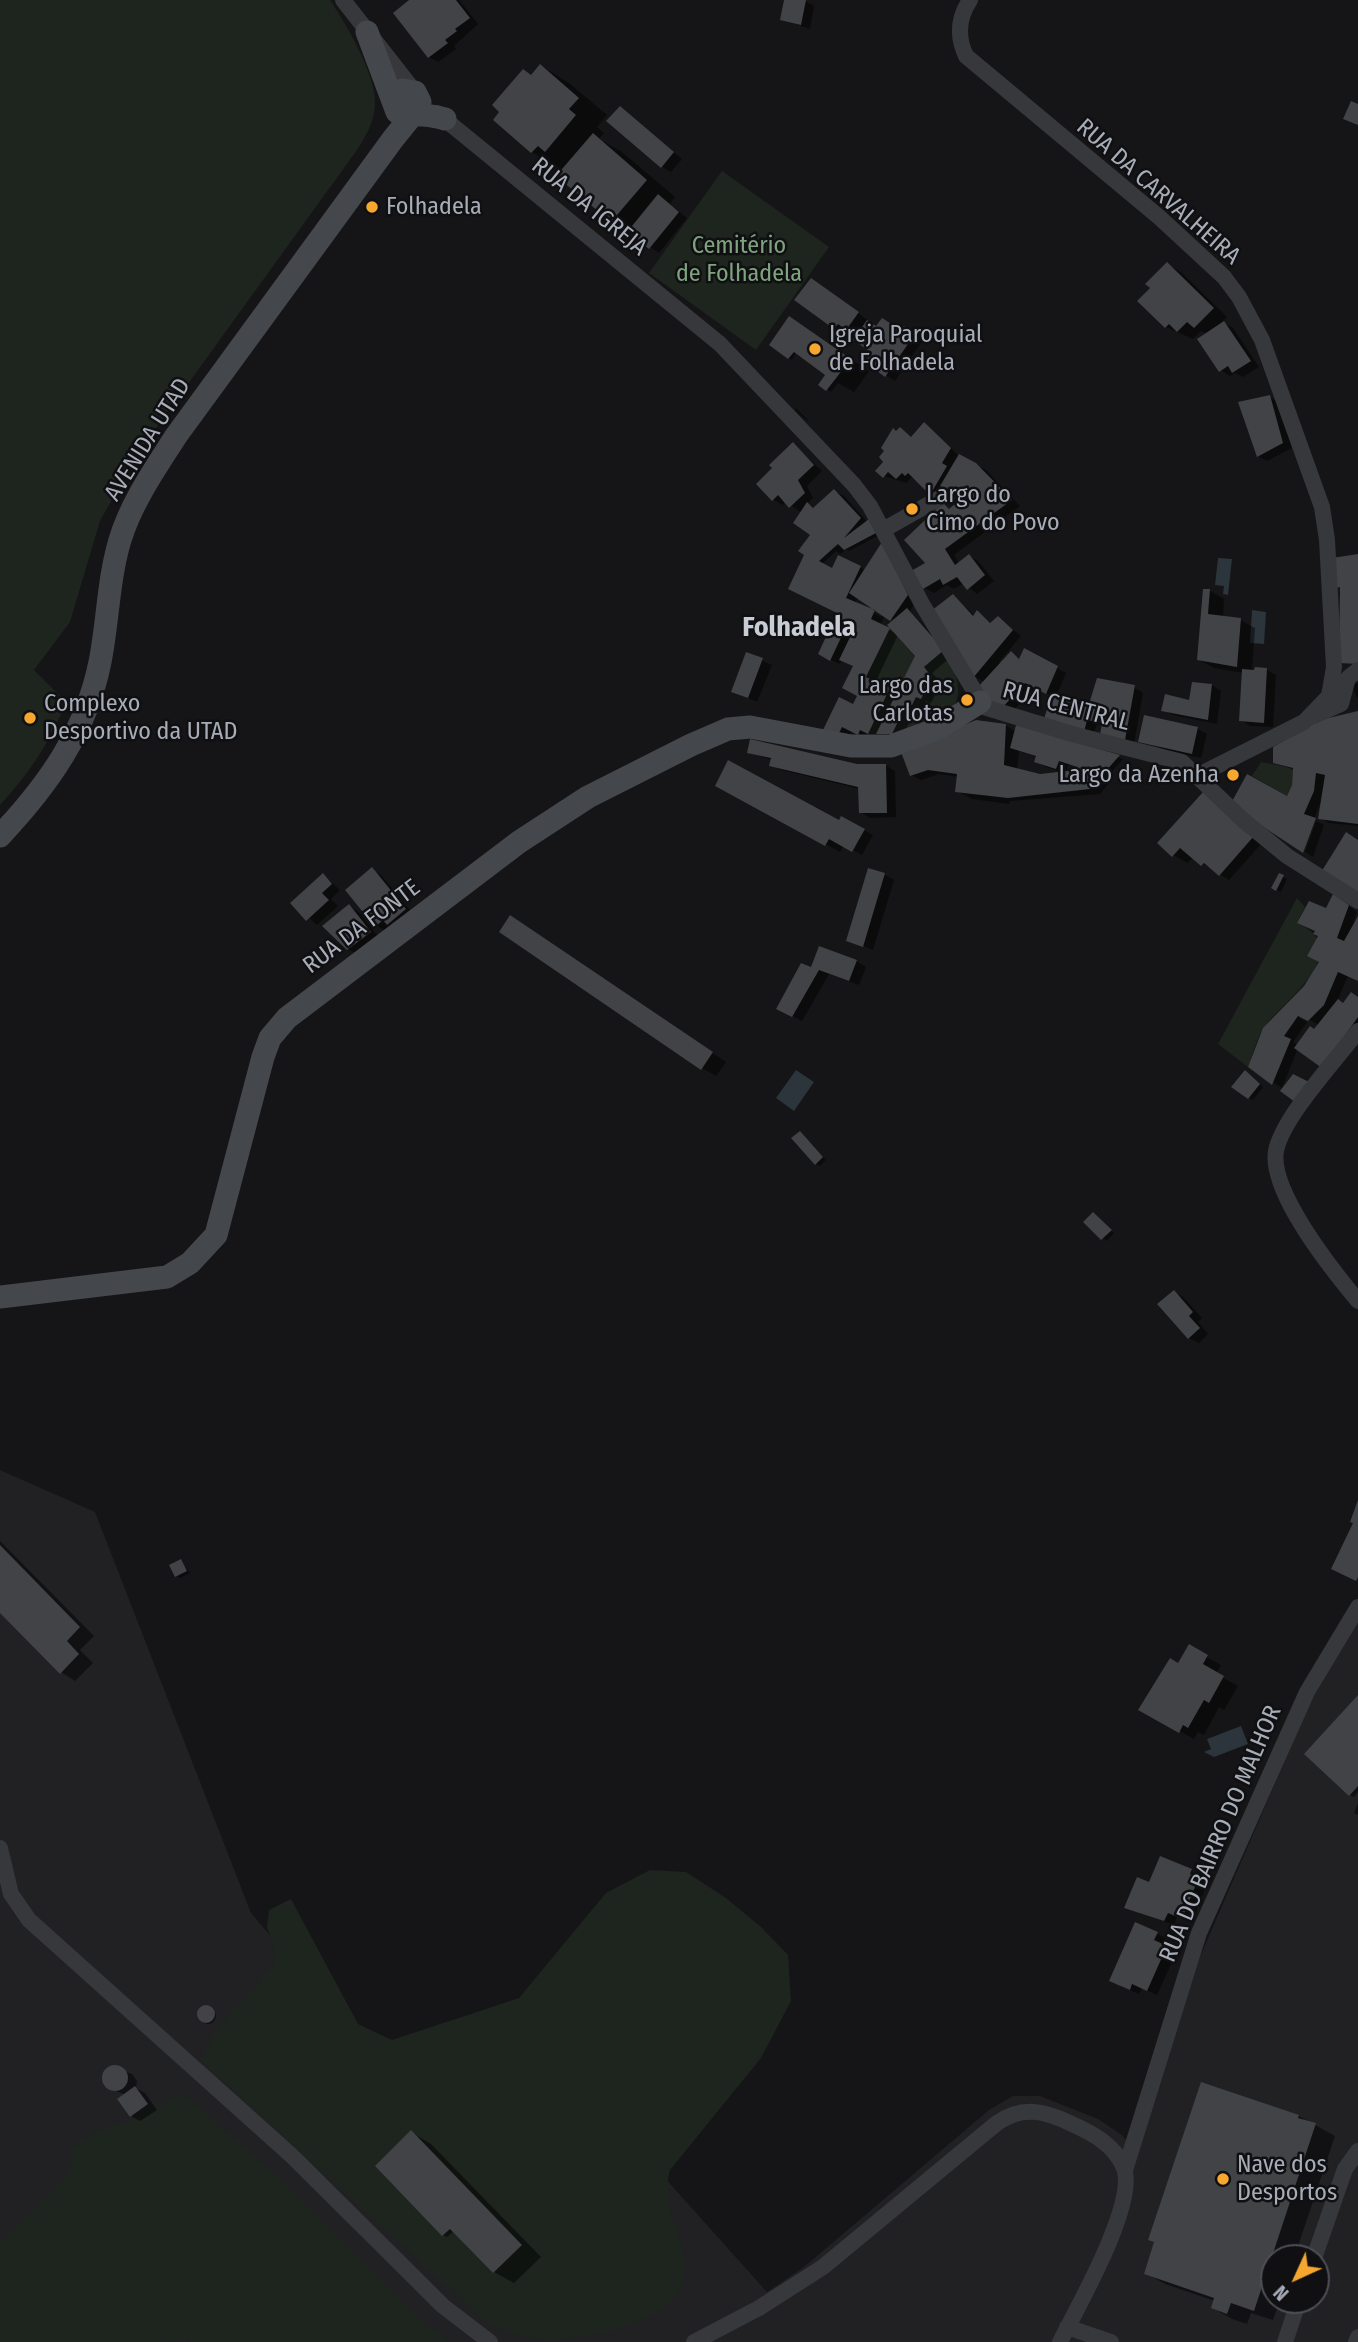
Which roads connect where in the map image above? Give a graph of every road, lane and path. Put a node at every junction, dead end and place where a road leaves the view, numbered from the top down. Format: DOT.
graph roads {
  1 [pos="343,0"];
  2 [pos="970,0"];
  3 [pos="367,32"];
  4 [pos="410,101"];
  5 [pos="445,119"];
  6 [pos="945,495"];
  7 [pos="883,530"];
  8 [pos="1358,670"];
  9 [pos="980,702"];
  10 [pos="1312,717"];
  11 [pos="1199,775"];
  12 [pos="0,836"];
  13 [pos="1358,901"];
  14 [pos="1358,1031"];
  15 [pos="0,1297"];
  16 [pos="1358,1301"];
  17 [pos="1358,1607"];
  18 [pos="0,1848"];
  19 [pos="1358,2151"];
  20 [pos="1125,2170"];
  21 [pos="1319,2244"];
  22 [pos="1294,2314"];
  23 [pos="1064,2335"];
  24 [pos="490,2342"];
  25 [pos="694,2342"];
  26 [pos="1111,2342"];
  27 [pos="1285,2342"];
  1 -- 3 [label="street"];
  2 -- 10 [label="street, RUA DA CARVALHEIRA"];
  3 -- 4 [label="street"];
  4 -- 5 [label="street"];
  4 -- 12 [label="street, AVENIDA UTAD"];
  5 -- 7 [label="street, RUA DA IGREJA"];
  6 -- 7 [label="street"];
  7 -- 9 [label="street, RUA CENTRAL"];
  8 -- 10 [label="street"];
  9 -- 11 [label="street, RUA CENTRAL"];
  9 -- 15 [label="street, RUA DA FONTE"];
  10 -- 11 [label="street"];
  11 -- 13 [label="street, RUA CENTRAL"];
  14 -- 16 [label="street"];
  17 -- 20 [label="street, RUA DO BAIRRO DO MALHOR"];
  18 -- 24 [label="street"];
  19 -- 21 [label="street"];
  20 -- 23 [label="street, RUA DO BAIRRO DO MALHOR"];
  20 -- 25 [label="street"];
  22 -- 27 [label="street"];
  23 -- 26 [label="street"];
}
